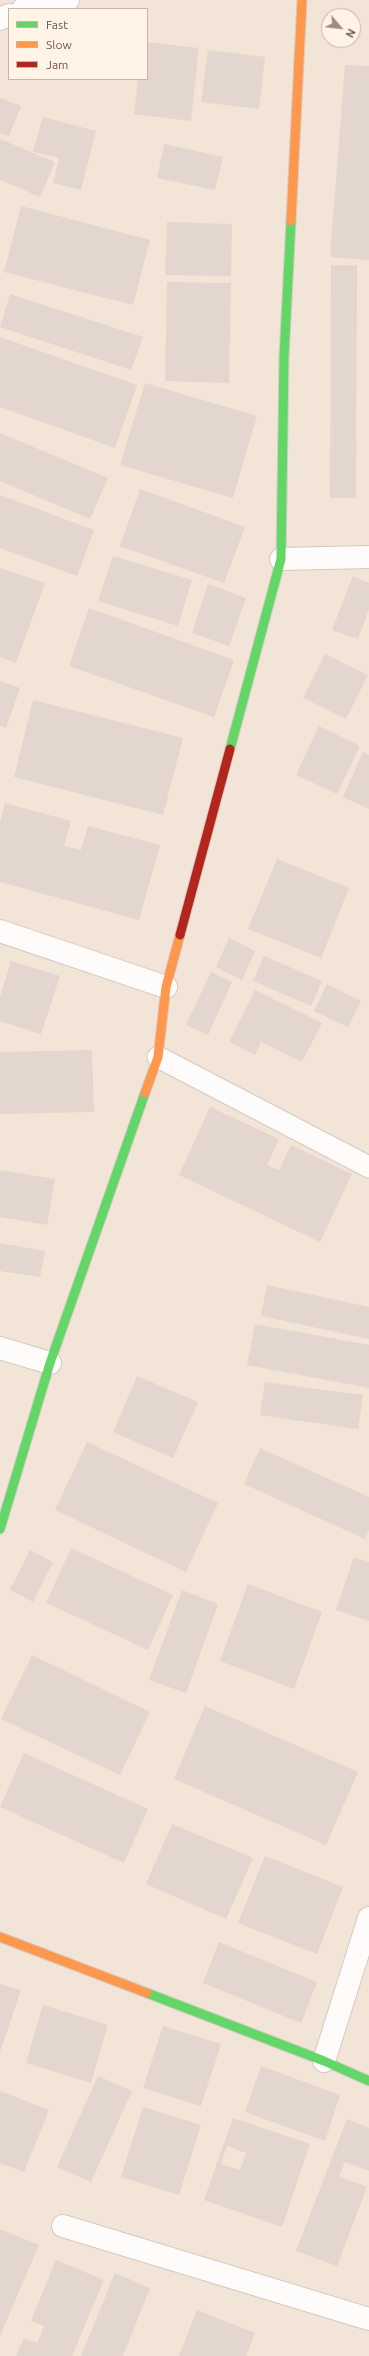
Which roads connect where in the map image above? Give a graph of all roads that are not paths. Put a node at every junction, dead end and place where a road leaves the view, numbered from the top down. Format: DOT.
graph roads {
  1 [pos="68,0"];
  2 [pos="302,0"];
  3 [pos="31,4"];
  4 [pos="369,557"];
  5 [pos="281,558"];
  6 [pos="0,931"];
  7 [pos="166,986"];
  8 [pos="158,1057"];
  9 [pos="369,1167"];
  10 [pos="0,1348"];
  11 [pos="50,1363"];
  12 [pos="0,1529"];
  13 [pos="369,1918"];
  14 [pos="0,1937"];
  15 [pos="324,2061"];
  16 [pos="369,2081"];
  17 [pos="62,2226"];
  18 [pos="369,2319"];
  1 -- 3 [label="street"];
  2 -- 5 [label="street"];
  4 -- 5 [label="street"];
  5 -- 7 [label="street"];
  6 -- 7 [label="street"];
  7 -- 8 [label="street"];
  8 -- 9 [label="lane"];
  8 -- 11 [label="street"];
  10 -- 11 [label="street"];
  11 -- 12 [label="street"];
  13 -- 15 [label="street"];
  14 -- 15 [label="street"];
  15 -- 16 [label="street"];
  17 -- 18 [label="street"];
}
